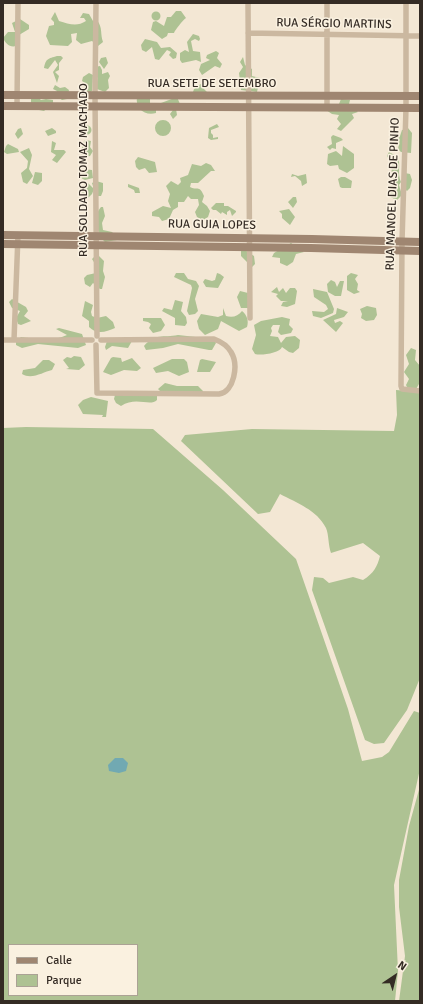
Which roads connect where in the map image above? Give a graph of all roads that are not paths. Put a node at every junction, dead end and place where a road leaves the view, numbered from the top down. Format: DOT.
graph roads {
  1 [pos="18,3"];
  2 [pos="96,3"];
  3 [pos="248,3"];
  4 [pos="326,3"];
  5 [pos="406,3"];
  6 [pos="248,33"];
  7 [pos="327,35"];
  8 [pos="420,36"];
  9 [pos="406,37"];
  10 [pos="3,95"];
  11 [pos="17,95"];
  12 [pos="95,96"];
  13 [pos="248,96"];
  14 [pos="406,96"];
  15 [pos="420,96"];
  16 [pos="326,97"];
  17 [pos="3,106"];
  18 [pos="17,106"];
  19 [pos="95,106"];
  20 [pos="249,107"];
  21 [pos="327,108"];
  22 [pos="406,108"];
  23 [pos="420,108"];
  24 [pos="3,235"];
  25 [pos="18,235"];
  26 [pos="248,238"];
  27 [pos="95,240"];
  28 [pos="402,242"];
  29 [pos="420,242"];
  30 [pos="3,244"];
  31 [pos="17,244"];
  32 [pos="248,247"];
  33 [pos="402,251"];
  34 [pos="420,251"];
  35 [pos="250,318"];
  36 [pos="3,340"];
  37 [pos="14,340"];
  38 [pos="97,340"];
  39 [pos="420,391"];
  1 -- 11 [label="street"];
  2 -- 12 [label="street, RUA SOLDADO TOMAZ MACHADO"];
  3 -- 6 [label="street"];
  4 -- 7 [label="street"];
  5 -- 9 [label="street, RUA MANOEL DIAS DE PINHO"];
  6 -- 7 [label="street, RUA SÉRGIO MARTINS"];
  6 -- 13 [label="street"];
  7 -- 9 [label="street, RUA SÉRGIO MARTINS"];
  7 -- 16 [label="street"];
  8 -- 9 [label="street, RUA SÉRGIO MARTINS"];
  9 -- 14 [label="street, RUA MANOEL DIAS DE PINHO"];
  10 -- 11 [label="main road, RUA SETE DE SETEMBRO"];
  11 -- 12 [label="main road, RUA SETE DE SETEMBRO"];
  11 -- 18 [label="street"];
  12 -- 13 [label="main road, RUA SETE DE SETEMBRO"];
  12 -- 19 [label="street, RUA SOLDADO TOMAZ MACHADO"];
  13 -- 16 [label="main road, RUA SETE DE SETEMBRO"];
  13 -- 20 [label="street"];
  14 -- 15 [label="main road, RUA SETE DE SETEMBRO"];
  14 -- 16 [label="main road, RUA SETE DE SETEMBRO"];
  14 -- 22 [label="street, RUA MANOEL DIAS DE PINHO"];
  16 -- 21 [label="street"];
  17 -- 18 [label="main road, RUA SETE DE SETEMBRO"];
  18 -- 19 [label="main road, RUA SETE DE SETEMBRO"];
  19 -- 20 [label="main road, RUA SETE DE SETEMBRO"];
  19 -- 27 [label="street, RUA SOLDADO TOMAZ MACHADO"];
  20 -- 21 [label="main road, RUA SETE DE SETEMBRO"];
  20 -- 26 [label="street"];
  21 -- 22 [label="main road, RUA SETE DE SETEMBRO"];
  22 -- 23 [label="main road, RUA SETE DE SETEMBRO"];
  22 -- 28 [label="street, RUA MANOEL DIAS DE PINHO"];
  24 -- 25 [label="main road, RUA GUIA LOPES"];
  25 -- 27 [label="main road, RUA GUIA LOPES"];
  25 -- 31 [label="street"];
  26 -- 27 [label="main road, RUA GUIA LOPES"];
  26 -- 28 [label="main road, RUA GUIA LOPES"];
  26 -- 32 [label="street"];
  27 -- 31 [label="main road, RUA GUIA LOPES"];
  27 -- 32 [label="main road, RUA GUIA LOPES"];
  27 -- 38 [label="street, RUA SOLDADO TOMAZ MACHADO"];
  28 -- 29 [label="main road, RUA GUIA LOPES"];
  28 -- 33 [label="street, RUA MANOEL DIAS DE PINHO"];
  30 -- 31 [label="main road, RUA GUIA LOPES"];
  31 -- 37 [label="street"];
  32 -- 33 [label="main road, RUA GUIA LOPES"];
  32 -- 35 [label="street"];
  33 -- 34 [label="main road, RUA GUIA LOPES"];
  33 -- 39 [label="street, RUA MANOEL DIAS DE PINHO"];
  36 -- 37 [label="street"];
  37 -- 38 [label="street"];
  38 -- 38 [label="street, RUA SOLDADO TOMAZ MACHADO"];
}
